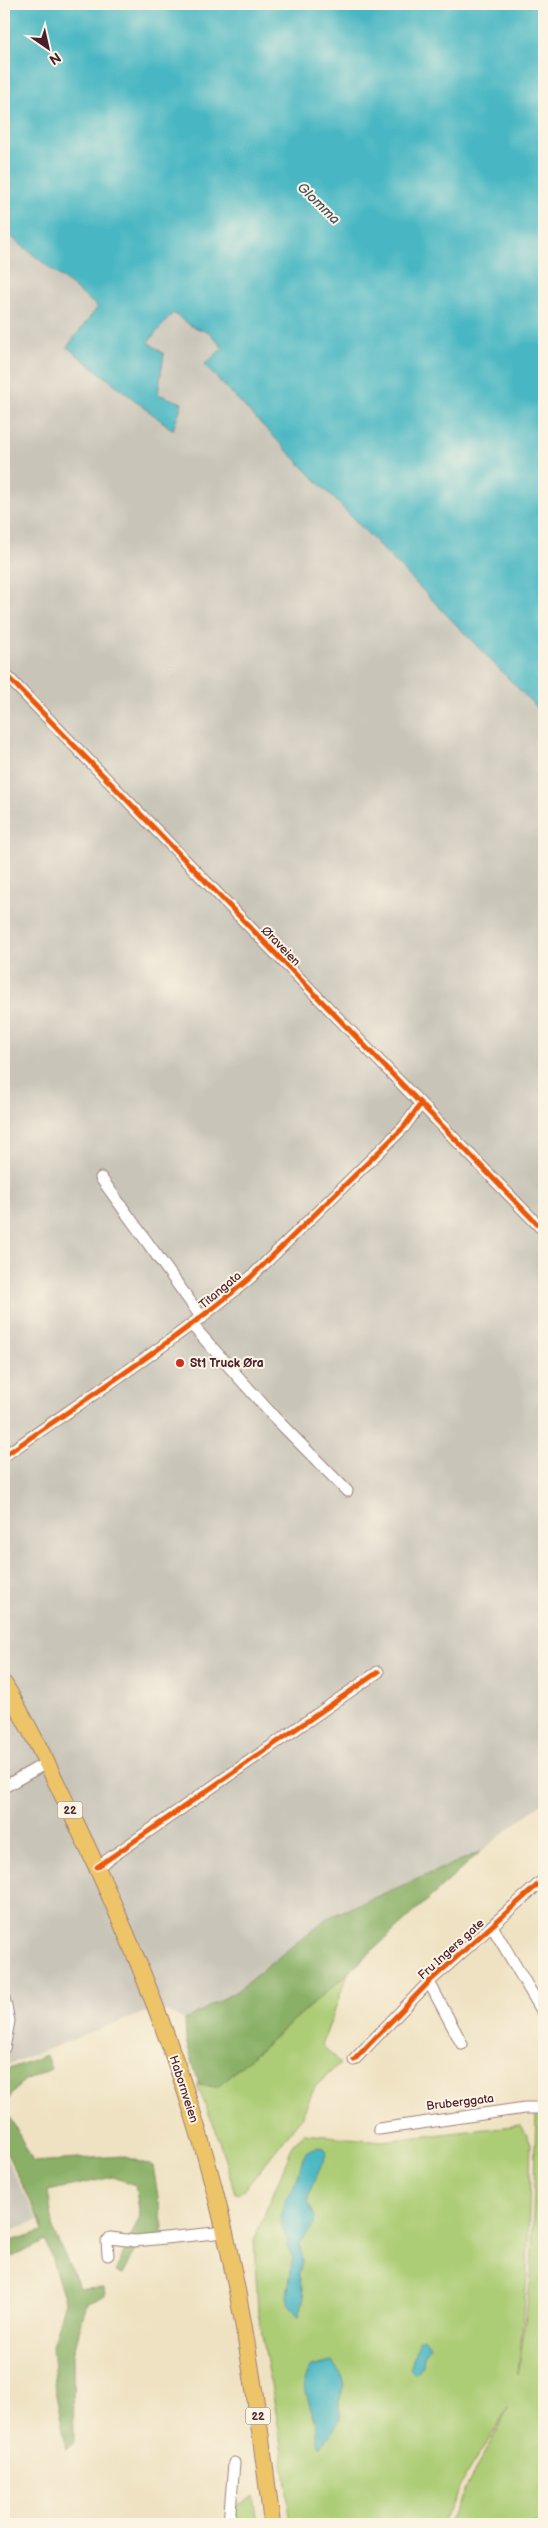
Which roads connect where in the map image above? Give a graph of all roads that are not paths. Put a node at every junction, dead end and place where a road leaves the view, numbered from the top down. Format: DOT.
graph roads {
  1 [pos="4,673"];
  2 [pos="420,1105"];
  3 [pos="101,1178"];
  4 [pos="544,1231"];
  5 [pos="202,1318"];
  6 [pos="192,1325"];
  7 [pos="4,1456"];
  8 [pos="347,1491"];
  9 [pos="378,1672"];
  10 [pos="4,1684"];
  11 [pos="46,1763"];
  12 [pos="4,1787"];
  13 [pos="97,1867"];
  14 [pos="544,1879"];
  15 [pos="492,1926"];
  16 [pos="429,1982"];
  17 [pos="4,1998"];
  18 [pos="544,2014"];
  19 [pos="462,2044"];
  20 [pos="4,2048"];
  21 [pos="354,2060"];
  22 [pos="544,2108"];
  23 [pos="380,2129"];
  24 [pos="224,2232"];
  25 [pos="108,2255"];
  26 [pos="234,2463"];
  27 [pos="229,2524"];
  28 [pos="272,2524"];
  1 -- 2 [label="street, Øraveien"];
  2 -- 4 [label="street, Øraveien"];
  2 -- 5 [label="street, Titangata"];
  3 -- 5 [label="street, Titangata"];
  5 -- 6 [label="street, Titangata"];
  6 -- 7 [label="street, Titangata"];
  6 -- 8 [label="street"];
  9 -- 13 [label="street"];
  10 -- 11 [label="highway, Habornveien / 22"];
  11 -- 12 [label="street"];
  11 -- 13 [label="highway, Habornveien / 22"];
  13 -- 24 [label="highway, Habornveien / 22"];
  14 -- 15 [label="street, Fru Ingers gate"];
  15 -- 16 [label="street, Fru Ingers gate"];
  15 -- 18 [label="street"];
  16 -- 19 [label="street, Fru Ingers gate"];
  16 -- 21 [label="street, Fru Ingers gate"];
  17 -- 20 [label="street"];
  22 -- 23 [label="street, Bruberggata"];
  24 -- 25 [label="street"];
  24 -- 28 [label="highway, Habornveien / 22"];
  26 -- 27 [label="street"];
}
